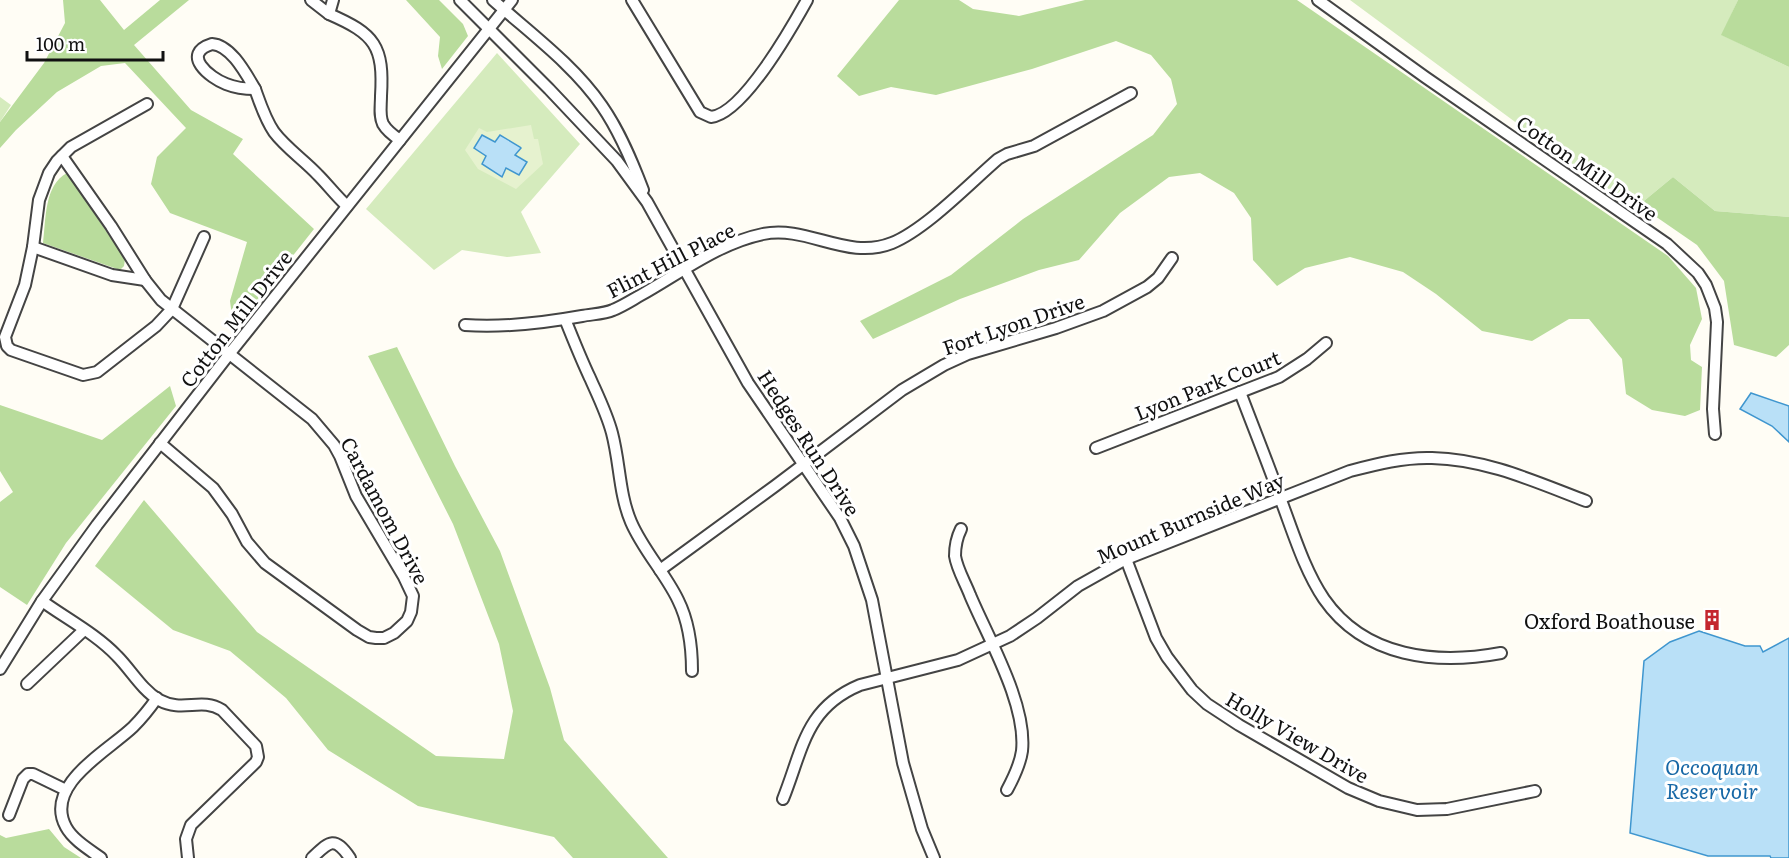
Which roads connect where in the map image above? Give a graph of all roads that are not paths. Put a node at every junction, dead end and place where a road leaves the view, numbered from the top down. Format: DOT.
graph roads {
  1 [pos="311,0"];
  2 [pos="333,0"];
  3 [pos="460,0"];
  4 [pos="493,0"];
  5 [pos="512,0"];
  6 [pos="632,0"];
  7 [pos="807,0"];
  8 [pos="1318,0"];
  9 [pos="505,10"];
  10 [pos="329,14"];
  11 [pos="490,29"];
  12 [pos="255,89"];
  13 [pos="1131,93"];
  14 [pos="147,104"];
  15 [pos="400,140"];
  16 [pos="62,156"];
  17 [pos="647,202"];
  18 [pos="347,206"];
  19 [pos="204,237"];
  20 [pos="33,247"];
  21 [pos="1172,258"];
  22 [pos="685,269"];
  23 [pos="145,280"];
  24 [pos="172,309"];
  25 [pos="565,320"];
  26 [pos="465,325"];
  27 [pos="1326,342"];
  28 [pos="230,354"];
  29 [pos="1240,392"];
  30 [pos="1716,434"];
  31 [pos="160,443"];
  32 [pos="1096,448"];
  33 [pos="804,464"];
  34 [pos="1281,498"];
  35 [pos="1586,501"];
  36 [pos="961,529"];
  37 [pos="1126,559"];
  38 [pos="660,570"];
  39 [pos="42,601"];
  40 [pos="84,630"];
  41 [pos="993,645"];
  42 [pos="1501,653"];
  43 [pos="4,654"];
  44 [pos="0,669"];
  45 [pos="692,671"];
  46 [pos="887,678"];
  47 [pos="27,684"];
  48 [pos="157,698"];
  49 [pos="66,790"];
  50 [pos="1007,790"];
  51 [pos="1535,791"];
  52 [pos="783,799"];
  53 [pos="9,815"];
  54 [pos="931,857"];
  55 [pos="101,858"];
  56 [pos="188,858"];
  57 [pos="312,858"];
  58 [pos="350,858"];
  1 -- 10 [label="street"];
  2 -- 10 [label="street"];
  3 -- 11 [label="street, Hedges Run Drive"];
  4 -- 9 [label="street, Hedges Run Drive"];
  5 -- 9 [label="street, Cotton Mill Drive"];
  6 -- 7 [label="street"];
  8 -- 30 [label="street, Cotton Mill Drive"];
  9 -- 11 [label="street, Cotton Mill Drive"];
  9 -- 17 [label="street, Hedges Run Drive"];
  10 -- 15 [label="street"];
  11 -- 15 [label="street, Cotton Mill Drive"];
  11 -- 17 [label="street, Hedges Run Drive"];
  12 -- 12 [label="street"];
  12 -- 18 [label="street"];
  13 -- 22 [label="street, Flint Hill Place"];
  14 -- 16 [label="street"];
  15 -- 18 [label="street, Cotton Mill Drive"];
  16 -- 20 [label="street"];
  16 -- 23 [label="street, Cardamom Drive"];
  17 -- 22 [label="street, Hedges Run Drive"];
  18 -- 28 [label="street, Cotton Mill Drive"];
  19 -- 24 [label="street"];
  20 -- 23 [label="street"];
  20 -- 24 [label="street"];
  21 -- 33 [label="street, Fort Lyon Drive"];
  22 -- 25 [label="street, Flint Hill Place"];
  22 -- 33 [label="street, Hedges Run Drive"];
  23 -- 24 [label="street, Cardamom Drive"];
  24 -- 28 [label="street, Cardamom Drive"];
  25 -- 26 [label="street, Flint Hill Place"];
  25 -- 38 [label="street"];
  27 -- 29 [label="street, Lyon Park Court"];
  28 -- 31 [label="street, Cotton Mill Drive"];
  28 -- 31 [label="street, Cardamom Drive"];
  29 -- 32 [label="street, Lyon Park Court"];
  29 -- 34 [label="street"];
  31 -- 39 [label="street, Cotton Mill Drive"];
  33 -- 38 [label="street, Fort Lyon Drive"];
  33 -- 46 [label="street, Hedges Run Drive"];
  34 -- 35 [label="street, Mount Burnside Way"];
  34 -- 37 [label="street, Mount Burnside Way"];
  34 -- 42 [label="street"];
  36 -- 41 [label="street"];
  37 -- 41 [label="street, Mount Burnside Way"];
  37 -- 51 [label="street, Holly View Drive"];
  38 -- 45 [label="street"];
  39 -- 40 [label="street"];
  39 -- 43 [label="street, Cotton Mill Drive"];
  40 -- 47 [label="street"];
  40 -- 48 [label="street"];
  41 -- 46 [label="street, Mount Burnside Way"];
  41 -- 50 [label="street"];
  43 -- 44 [label="street, Cotton Mill Drive"];
  46 -- 52 [label="street, Mount Burnside Way"];
  46 -- 54 [label="street, Hedges Run Drive"];
  48 -- 49 [label="street"];
  48 -- 56 [label="street"];
  49 -- 53 [label="street"];
  49 -- 55 [label="street"];
  57 -- 58 [label="street"];
}
